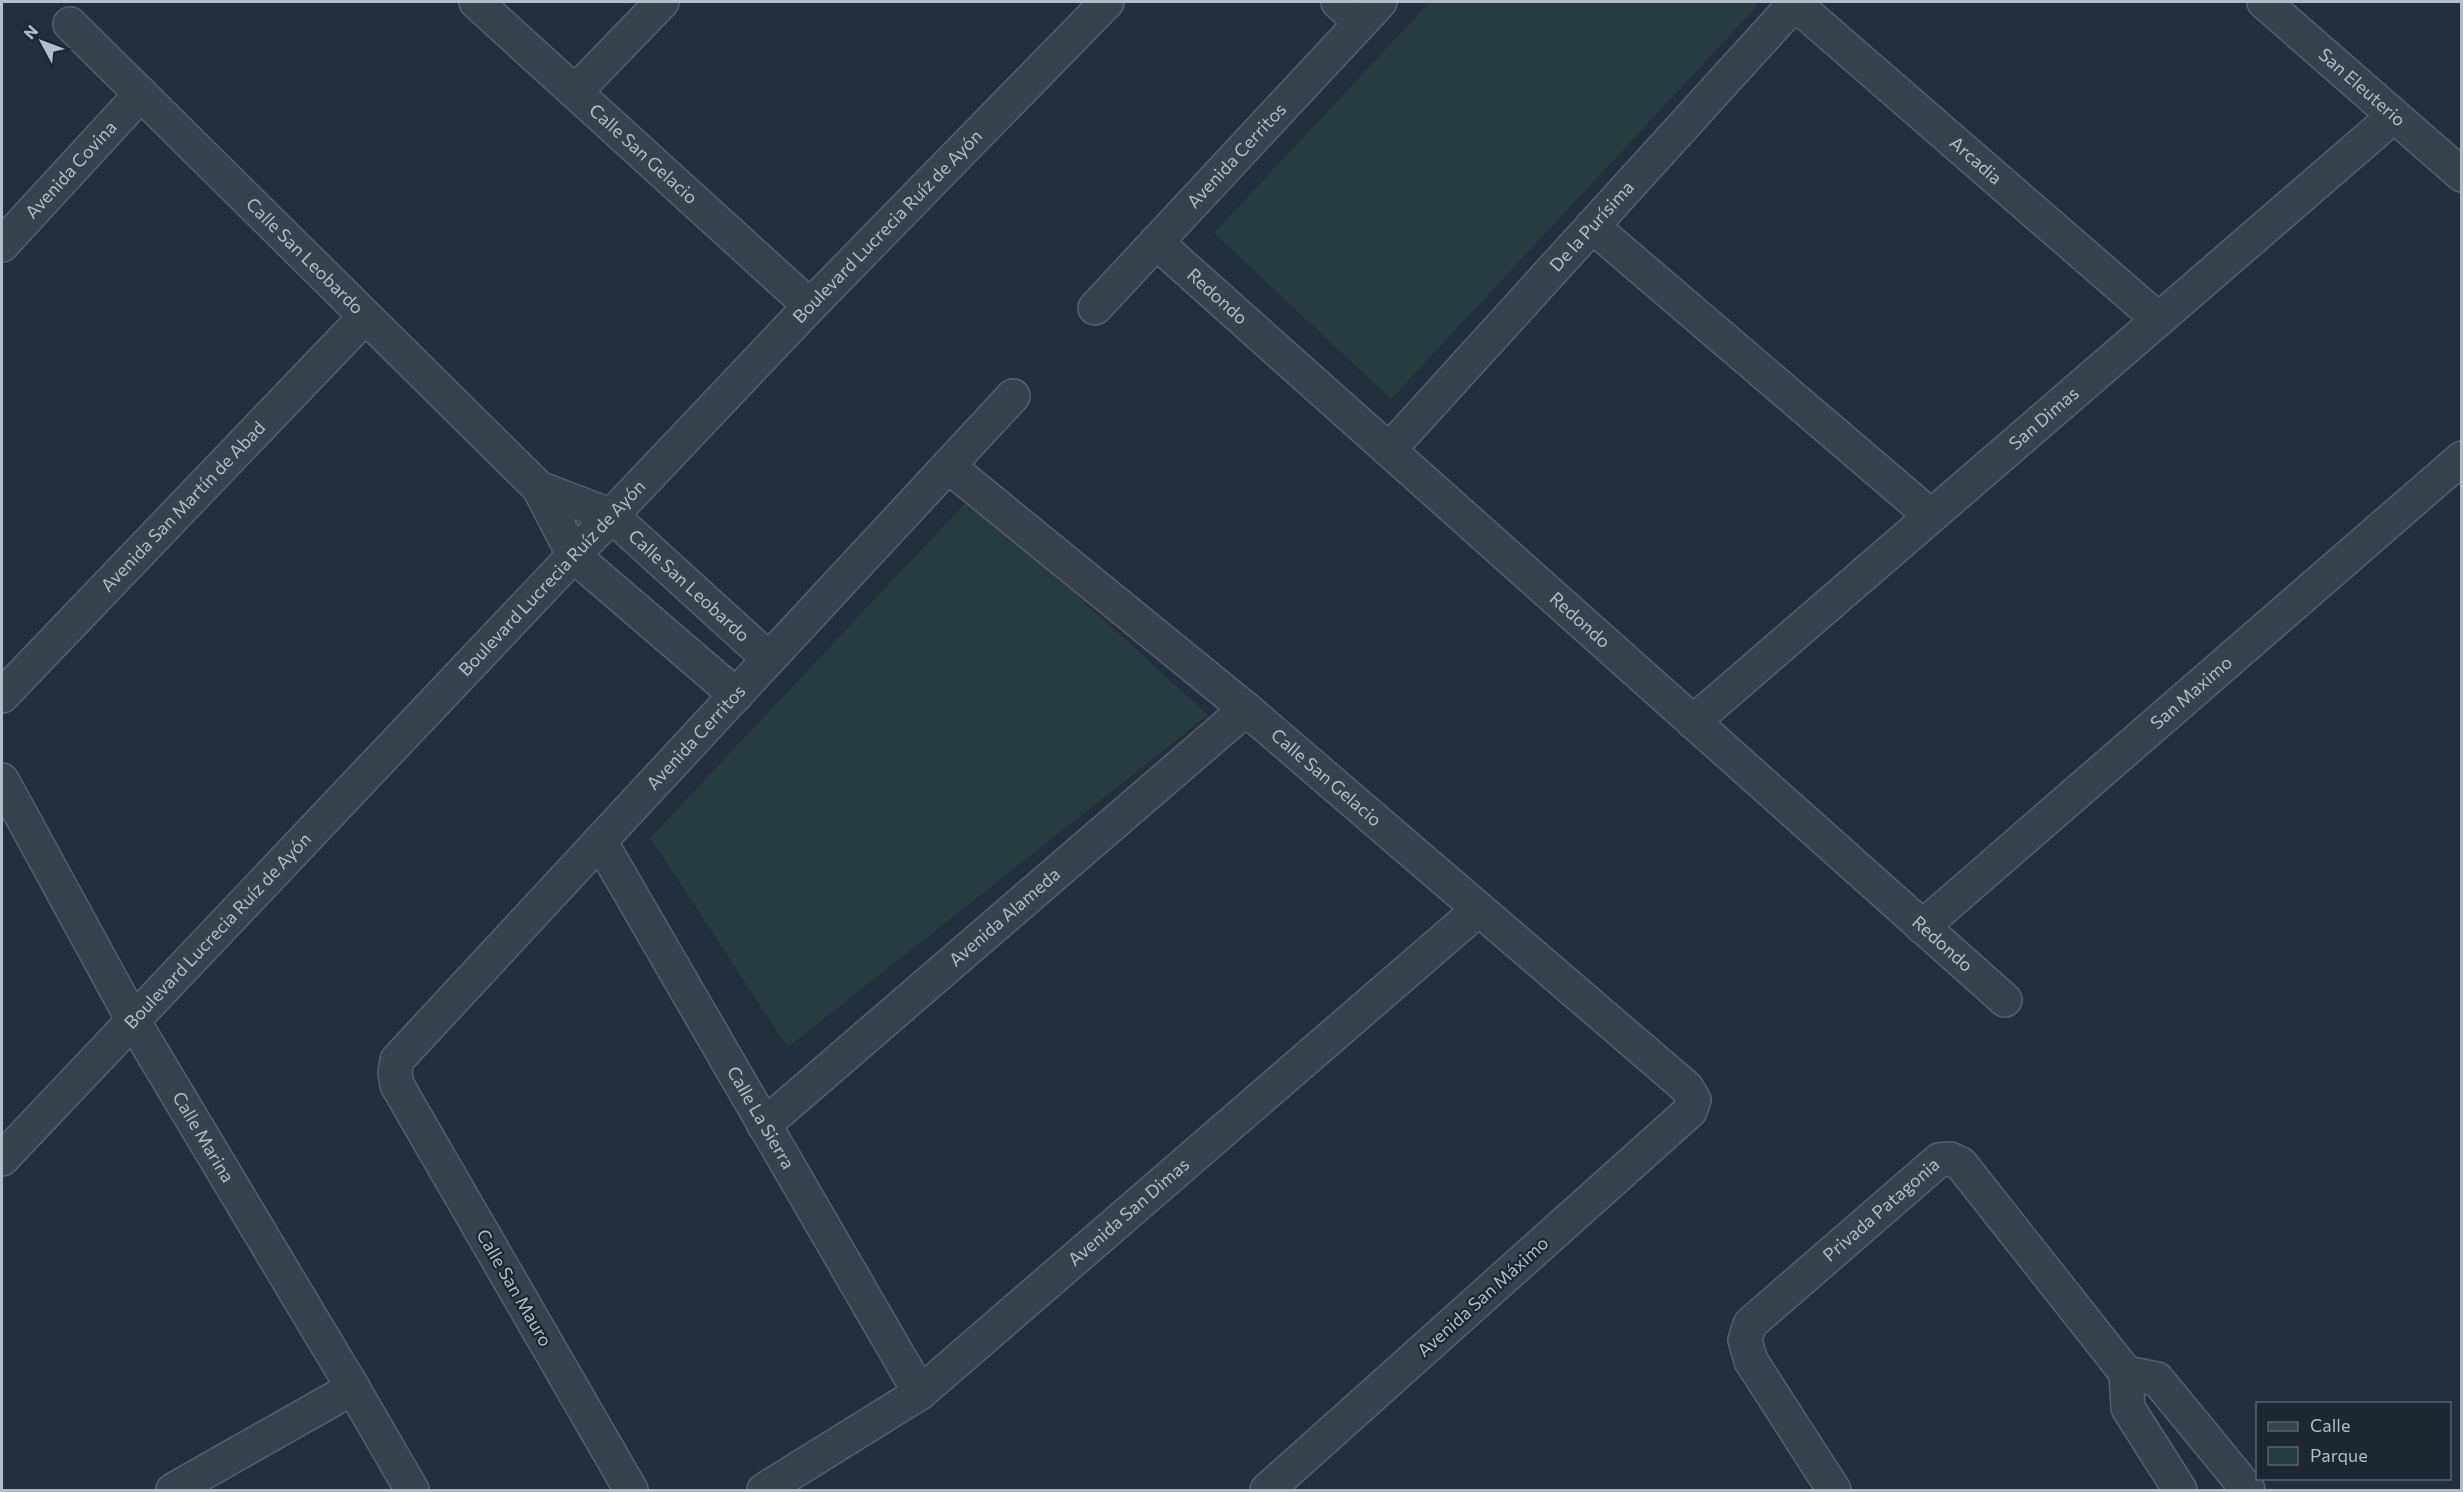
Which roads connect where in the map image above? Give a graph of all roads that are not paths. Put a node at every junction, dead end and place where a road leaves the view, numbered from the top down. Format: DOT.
graph roads {
  1 [pos="476,2"];
  2 [pos="662,2"];
  3 [pos="1107,2"];
  4 [pos="1794,2"];
  5 [pos="2264,2"];
  6 [pos="1359,8"];
  7 [pos="70,24"];
  8 [pos="576,92"];
  9 [pos="141,94"];
  10 [pos="2394,116"];
  11 [pos="2462,175"];
  12 [pos="1592,226"];
  13 [pos="1156,242"];
  14 [pos="2,245"];
  15 [pos="810,306"];
  16 [pos="1095,308"];
  17 [pos="365,317"];
  18 [pos="2158,319"];
  19 [pos="1013,396"];
  20 [pos="1389,450"];
  21 [pos="2462,458"];
  22 [pos="948,466"];
  23 [pos="539,488"];
  24 [pos="612,516"];
  25 [pos="1931,516"];
  26 [pos="574,556"];
  27 [pos="769,659"];
  28 [pos="736,695"];
  29 [pos="2,696"];
  30 [pos="1246,709"];
  31 [pos="1693,722"];
  32 [pos="2,780"];
  33 [pos="600,841"];
  34 [pos="1478,910"];
  35 [pos="1922,927"];
  36 [pos="2005,1000"];
  37 [pos="134,1022"];
  38 [pos="397,1084"];
  39 [pos="1694,1100"];
  40 [pos="764,1125"];
  41 [pos="2,1159"];
  42 [pos="2126,1372"];
  43 [pos="353,1388"];
  44 [pos="920,1393"];
  45 [pos="173,1491"];
  46 [pos="411,1491"];
  47 [pos="631,1491"];
  48 [pos="764,1491"];
  49 [pos="1267,1491"];
  50 [pos="1834,1491"];
  51 [pos="2180,1491"];
  52 [pos="2248,1491"];
  1 -- 8 [label="street, Calle San Gelacio"];
  2 -- 8 [label="street"];
  3 -- 15 [label="street, Boulevard Lucrecia Ruíz de Ayón"];
  4 -- 12 [label="street, De la Purísima"];
  4 -- 18 [label="street, Arcadia"];
  5 -- 10 [label="street, San Eleuterio"];
  6 -- 13 [label="street, Avenida Cerritos"];
  7 -- 9 [label="street, Calle San Leobardo"];
  8 -- 15 [label="street, Calle San Gelacio"];
  9 -- 14 [label="street, Avenida Covina"];
  9 -- 17 [label="street, Calle San Leobardo"];
  10 -- 11 [label="street, San Eleuterio"];
  10 -- 18 [label="street, San Dimas"];
  12 -- 20 [label="street, De la Purísima"];
  12 -- 25 [label="street"];
  13 -- 16 [label="street, Avenida Cerritos"];
  13 -- 20 [label="street, Redondo"];
  15 -- 24 [label="street, Boulevard Lucrecia Ruíz de Ayón"];
  17 -- 23 [label="street, Calle San Leobardo"];
  17 -- 29 [label="street, Avenida San Martín de Abad"];
  18 -- 25 [label="street, San Dimas"];
  19 -- 22 [label="street, Avenida Cerritos"];
  20 -- 31 [label="street, Redondo"];
  21 -- 35 [label="street, San Maximo"];
  22 -- 27 [label="street, Avenida Cerritos"];
  22 -- 30 [label="street, Calle San Gelacio"];
  23 -- 24 [label="street, Calle San Leobardo"];
  23 -- 26 [label="street, Calle San Leobardo"];
  24 -- 26 [label="street, Boulevard Lucrecia Ruíz de Ayón"];
  24 -- 27 [label="street, Calle San Leobardo"];
  25 -- 31 [label="street, San Dimas"];
  26 -- 28 [label="street, Calle San Leobardo"];
  26 -- 37 [label="street, Boulevard Lucrecia Ruíz de Ayón"];
  27 -- 28 [label="street, Avenida Cerritos"];
  28 -- 33 [label="street, Avenida Cerritos"];
  30 -- 34 [label="street, Calle San Gelacio"];
  30 -- 40 [label="street, Avenida Alameda"];
  31 -- 35 [label="street, Redondo"];
  32 -- 37 [label="street, Calle Marina"];
  33 -- 38 [label="street, Avenida Cerritos"];
  33 -- 40 [label="street, Calle La Sierra"];
  34 -- 39 [label="street, Calle San Gelacio"];
  34 -- 44 [label="street, Avenida San Dimas"];
  35 -- 36 [label="street, Redondo"];
  37 -- 41 [label="street, Boulevard Lucrecia Ruíz de Ayón"];
  37 -- 43 [label="street, Calle Marina"];
  38 -- 47 [label="street, Calle San Mauro"];
  39 -- 49 [label="street, Avenida San Máximo"];
  40 -- 44 [label="street, Calle La Sierra"];
  42 -- 50 [label="street, Privada Patagonia"];
  42 -- 51 [label="street"];
  42 -- 52 [label="street"];
  43 -- 45 [label="street"];
  43 -- 46 [label="street, Calle Marina"];
  44 -- 48 [label="street, Avenida San Dimas"];
}
